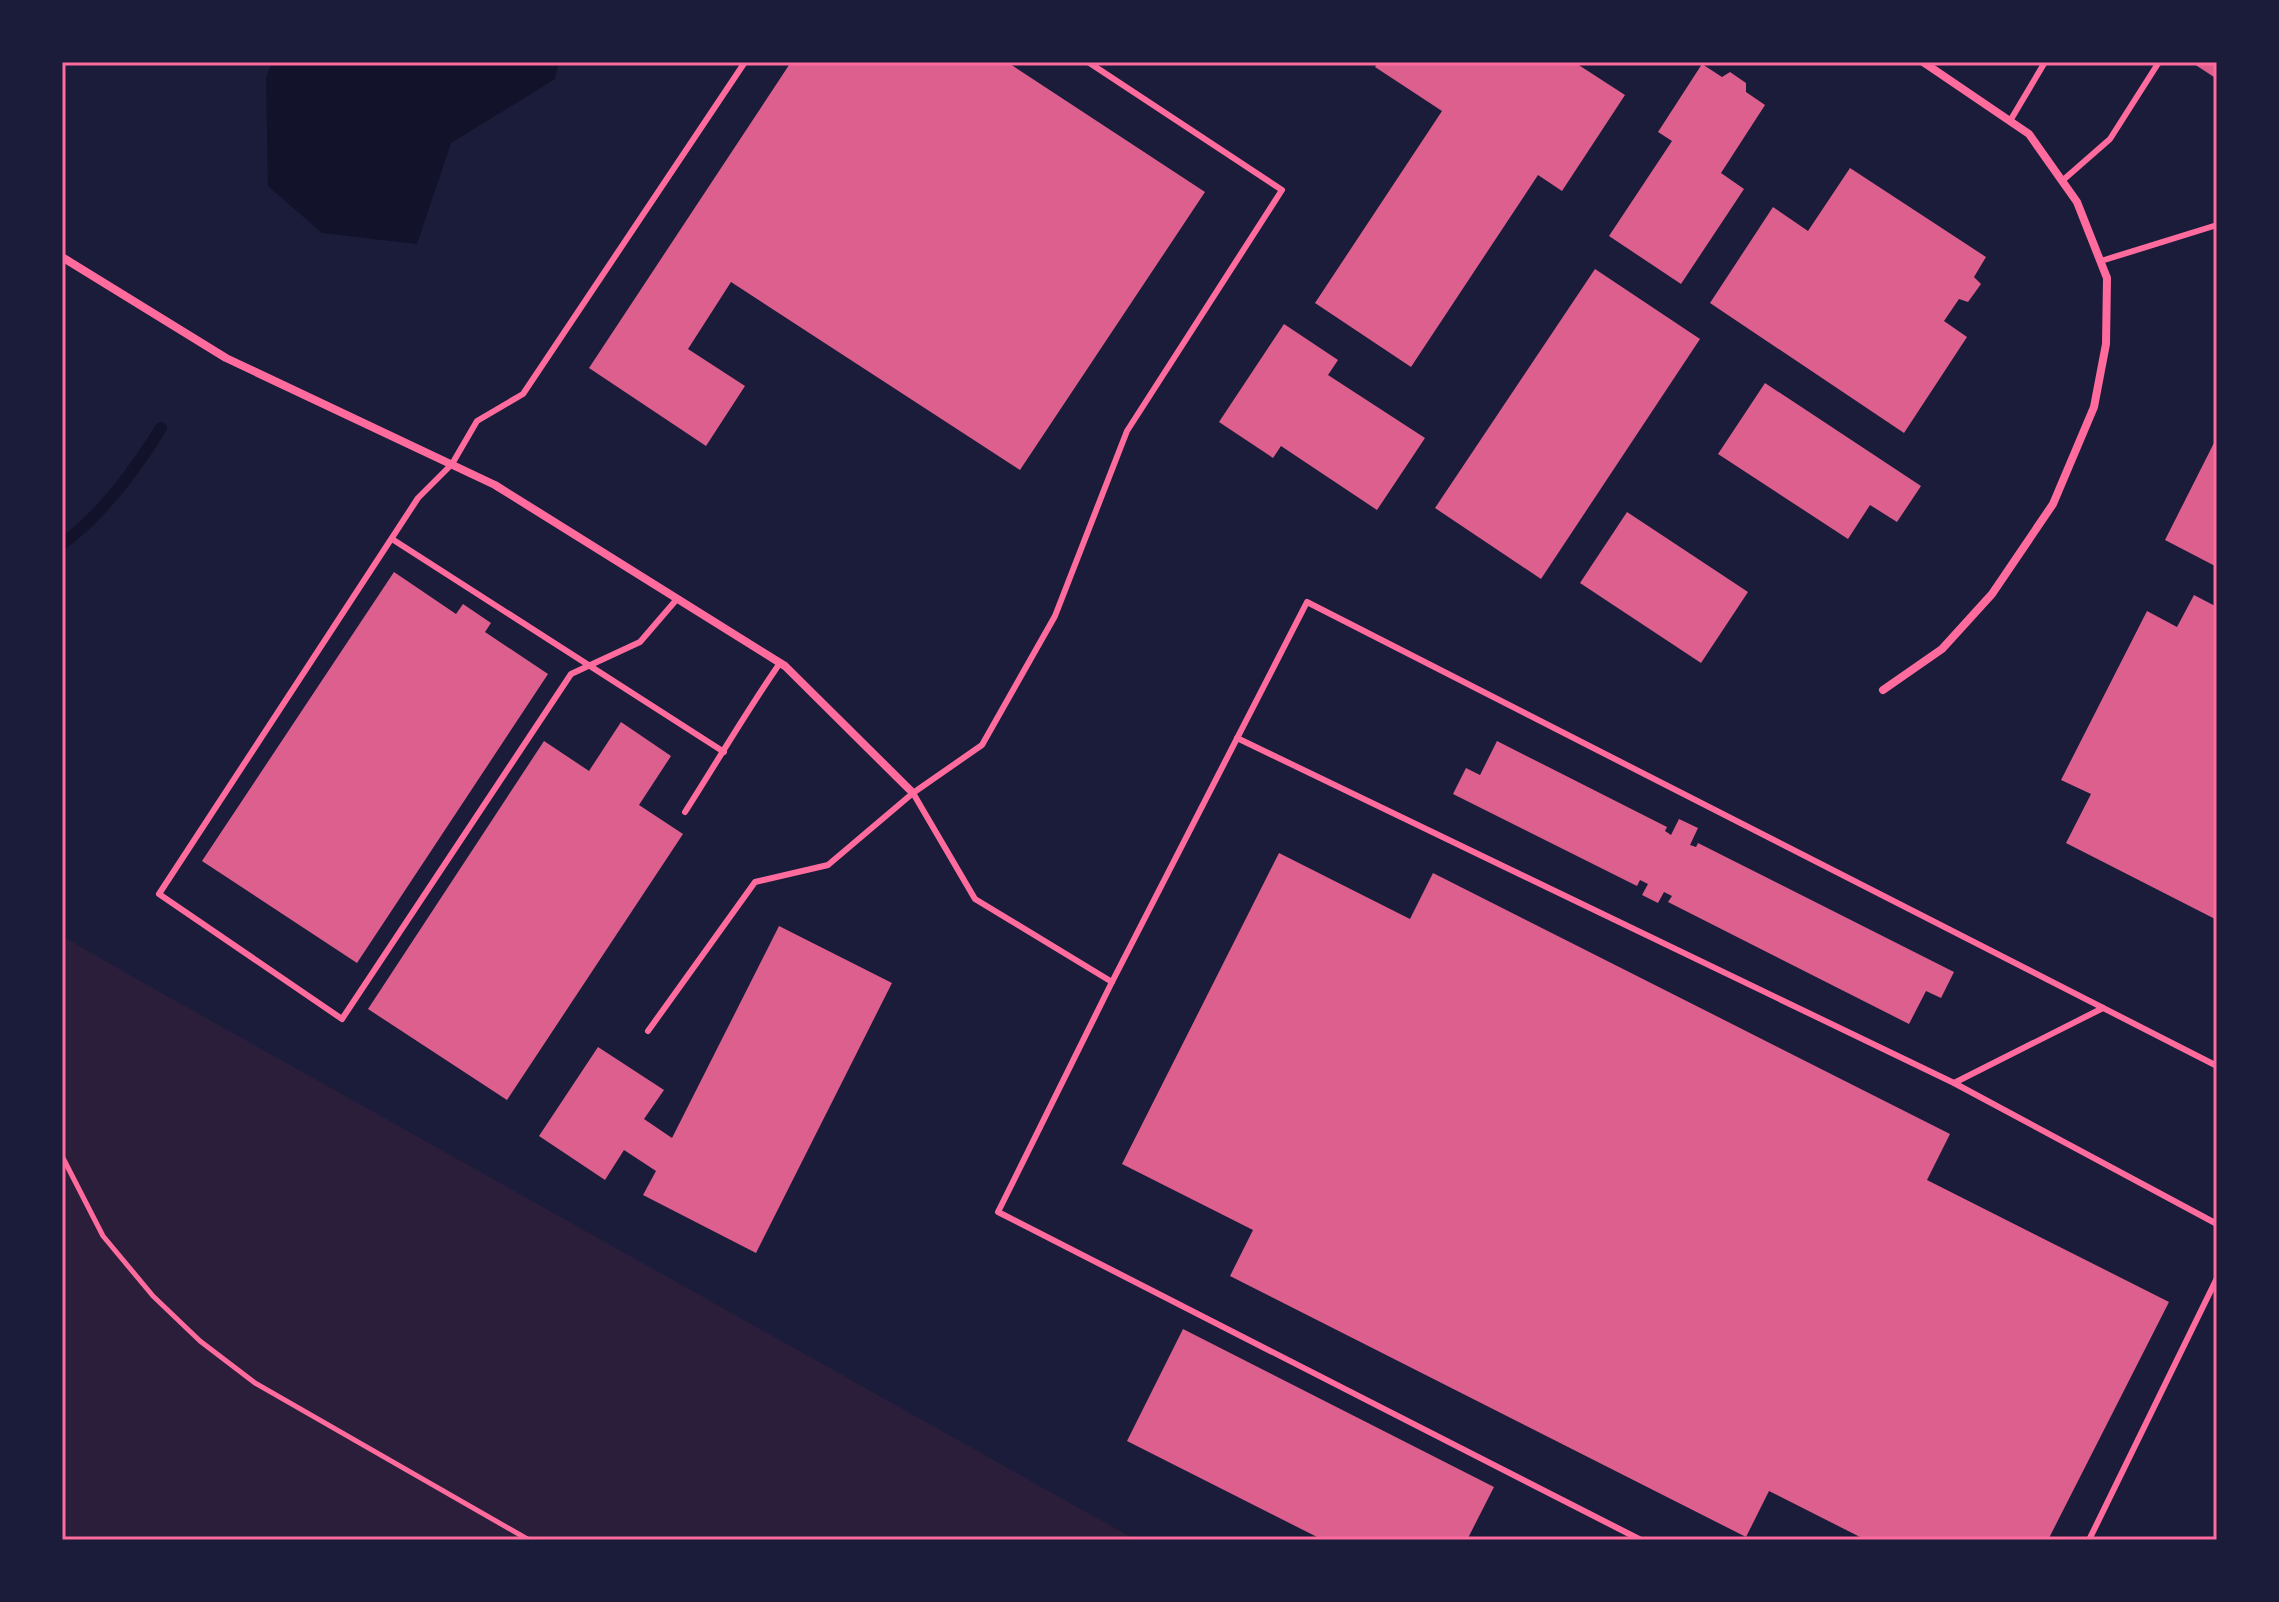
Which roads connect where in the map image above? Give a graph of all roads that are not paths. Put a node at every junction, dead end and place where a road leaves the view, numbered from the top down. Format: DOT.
graph roads {
  1 [pos="745,62"];
  2 [pos="1088,62"];
  3 [pos="1923,62"];
  4 [pos="2045,62"];
  5 [pos="2159,62"];
  6 [pos="2010,121"];
  7 [pos="2062,181"];
  8 [pos="2217,225"];
  9 [pos="62,257"];
  10 [pos="2101,261"];
  11 [pos="452,464"];
  12 [pos="392,539"];
  13 [pos="677,599"];
  14 [pos="780,663"];
  15 [pos="590,665"];
  16 [pos="1883,690"];
  17 [pos="1237,738"];
  18 [pos="724,752"];
  19 [pos="913,793"];
  20 [pos="685,812"];
  21 [pos="1112,982"];
  22 [pos="2103,1008"];
  23 [pos="648,1031"];
  24 [pos="2217,1066"];
  25 [pos="1954,1083"];
  26 [pos="2217,1224"];
  27 [pos="2217,1278"];
  28 [pos="1641,1540"];
  29 [pos="2089,1540"];
  1 -- 11 [label="lane"];
  2 -- 19 [label="lane"];
  3 -- 6 [label="street"];
  4 -- 6 [label="lane"];
  5 -- 7 [label="lane"];
  6 -- 7 [label="street"];
  7 -- 10 [label="street"];
  8 -- 10 [label="lane"];
  9 -- 11 [label="street"];
  10 -- 16 [label="street"];
  11 -- 12 [label="lane"];
  11 -- 13 [label="street"];
  12 -- 15 [label="lane"];
  12 -- 15 [label="lane"];
  13 -- 14 [label="street"];
  13 -- 15 [label="lane"];
  14 -- 18 [label="lane"];
  14 -- 19 [label="street"];
  15 -- 18 [label="lane"];
  17 -- 21 [label="lane"];
  17 -- 22 [label="lane"];
  17 -- 25 [label="lane"];
  18 -- 20 [label="lane"];
  19 -- 21 [label="lane"];
  19 -- 23 [label="lane"];
  21 -- 28 [label="lane"];
  22 -- 24 [label="lane"];
  22 -- 25 [label="lane"];
  25 -- 26 [label="lane"];
  27 -- 29 [label="lane"];
}
